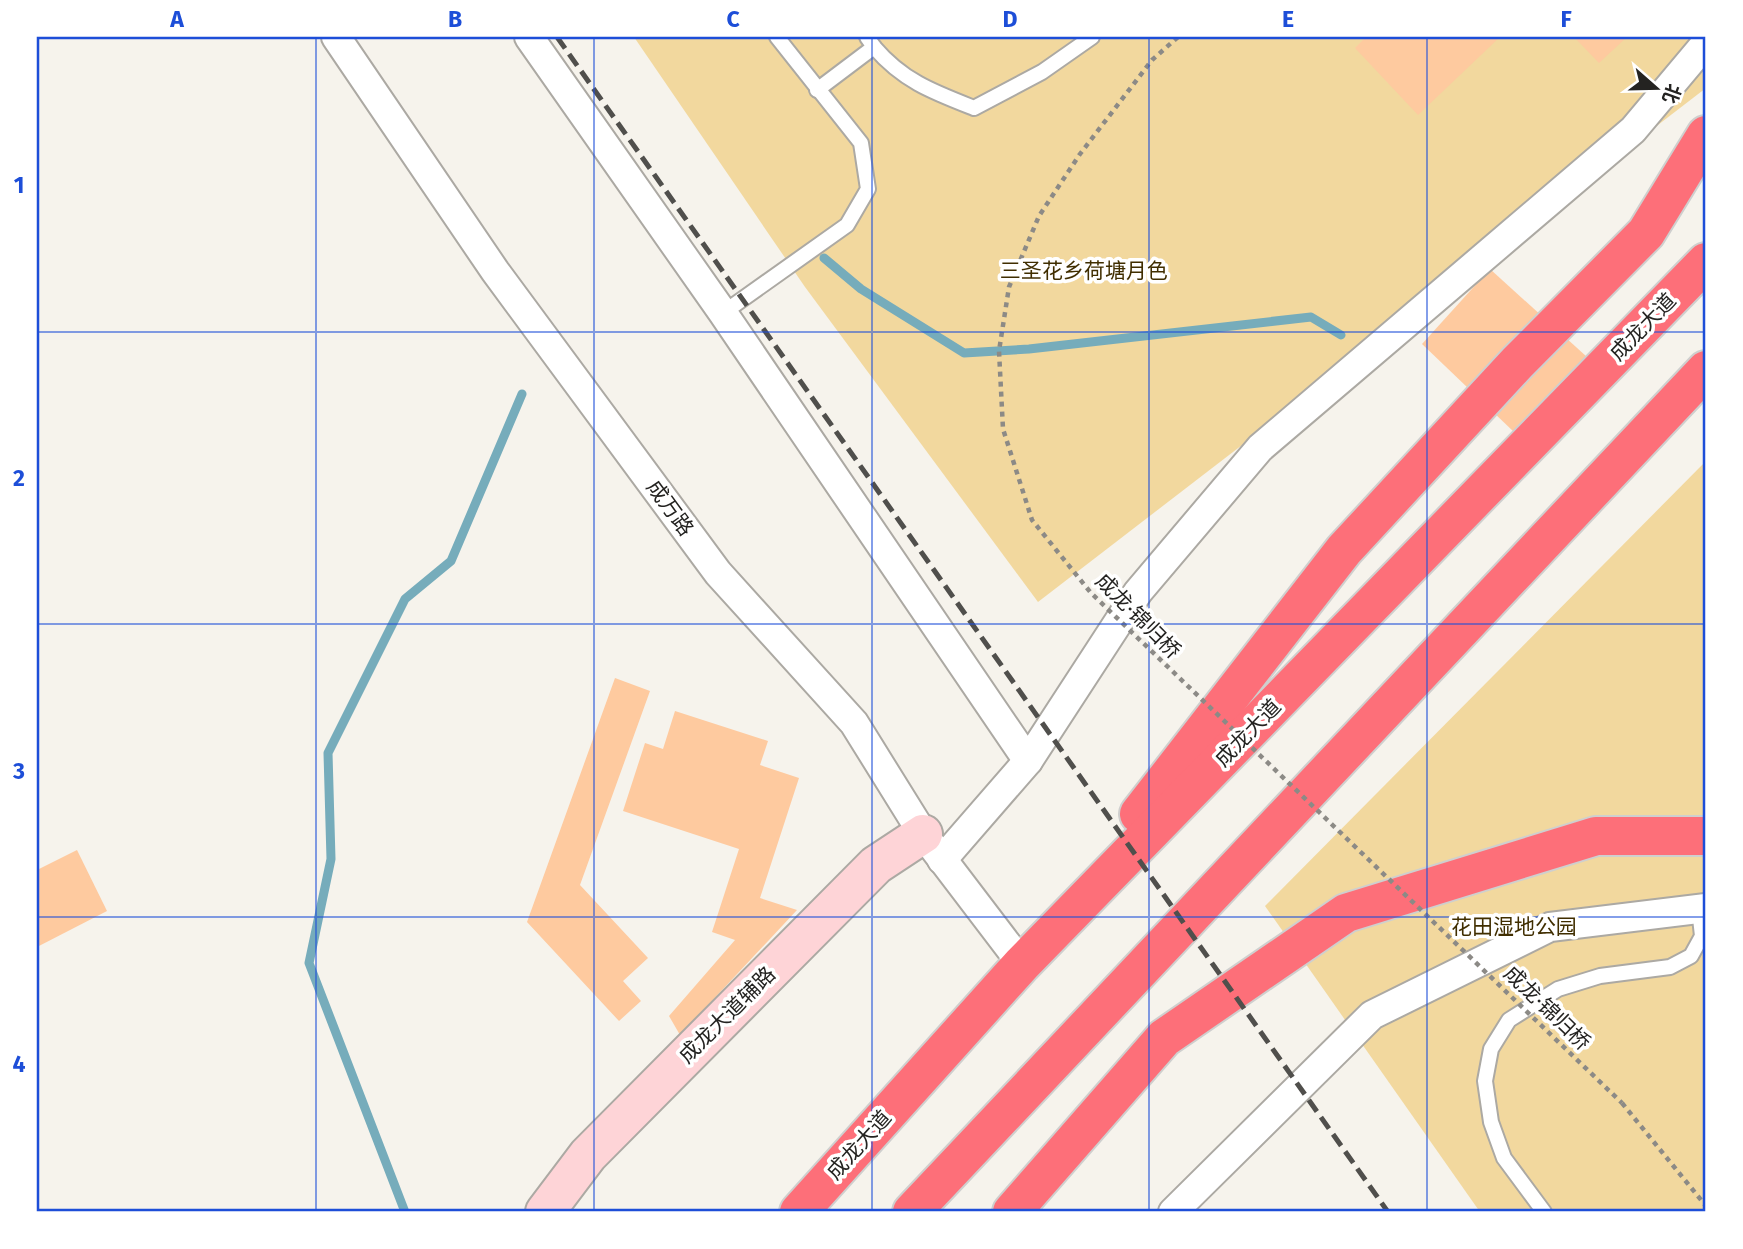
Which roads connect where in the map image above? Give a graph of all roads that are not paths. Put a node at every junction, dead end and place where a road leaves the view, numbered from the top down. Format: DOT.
graph roads {
  1 [pos="336,37"];
  2 [pos="530,37"];
  3 [pos="777,37"];
  4 [pos="1092,37"];
  5 [pos="871,42"];
  6 [pos="1706,43"];
  7 [pos="817,90"];
  8 [pos="1706,135"];
  9 [pos="1706,172"];
  10 [pos="1646,233"];
  11 [pos="1706,262"];
  12 [pos="723,313"];
  13 [pos="1706,370"];
  14 [pos="1028,761"];
  15 [pos="1706,836"];
  16 [pos="932,847"];
  17 [pos="1702,908"];
  18 [pos="1022,964"];
  19 [pos="545,1212"];
  20 [pos="799,1212"];
  21 [pos="912,1212"];
  22 [pos="1012,1212"];
  23 [pos="1173,1212"];
  24 [pos="1544,1212"];
  1 -- 16 [label="street, 成万路"];
  2 -- 12 [label="street"];
  3 -- 7 [label="lane"];
  4 -- 5 [label="lane"];
  5 -- 7 [label="lane"];
  6 -- 14 [label="street"];
  7 -- 12 [label="lane"];
  8 -- 10 [label="highway"];
  9 -- 10 [label="highway"];
  10 -- 18 [label="highway"];
  11 -- 18 [label="highway, 成龙大道"];
  12 -- 14 [label="street"];
  13 -- 21 [label="highway"];
  14 -- 16 [label="street"];
  15 -- 22 [label="highway"];
  16 -- 18 [label="street, 成万路"];
  16 -- 19 [label="street, 成龙大道辅路"];
  17 -- 23 [label="street"];
  17 -- 24 [label="lane"];
  18 -- 20 [label="highway, 成龙大道"];
}
